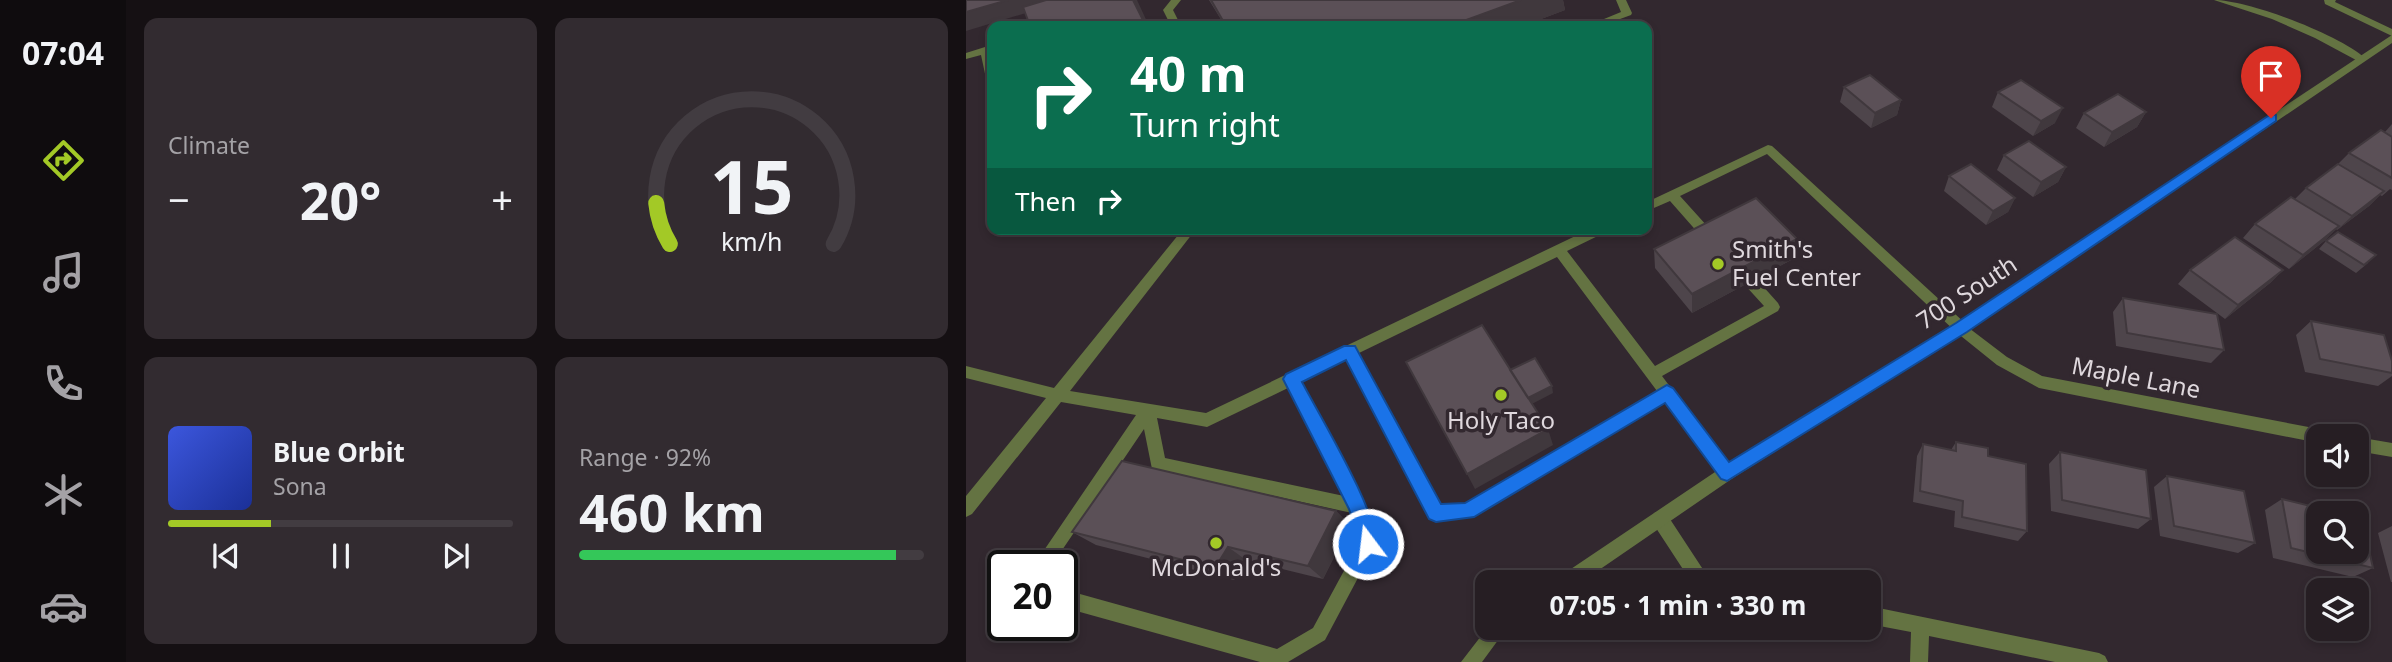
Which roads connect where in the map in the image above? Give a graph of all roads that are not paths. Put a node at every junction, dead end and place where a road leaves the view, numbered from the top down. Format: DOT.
graph roads {
  1 [pos="1176,0"];
  2 [pos="1621,0"];
  3 [pos="2219,0"];
  4 [pos="2328,1"];
  5 [pos="1174,21"];
  6 [pos="1606,21"];
  7 [pos="2392,36"];
  8 [pos="966,56"];
  9 [pos="2360,58"];
  10 [pos="987,59"];
  11 [pos="1672,195"];
  12 [pos="1652,205"];
  13 [pos="1185,235"];
  14 [pos="1590,235"];
  15 [pos="1559,250"];
  16 [pos="1961,328"];
  17 [pos="1350,351"];
  18 [pos="966,372"];
  19 [pos="1653,374"];
  20 [pos="1292,379"];
  21 [pos="1667,393"];
  22 [pos="1058,396"];
  23 [pos="1148,410"];
  24 [pos="2306,433"];
  25 [pos="2369,445"];
  26 [pos="2392,450"];
  27 [pos="1727,473"];
  28 [pos="1358,507"];
  29 [pos="966,509"];
  30 [pos="1660,519"];
  31 [pos="1052,550"];
  32 [pos="1584,570"];
  33 [pos="1695,570"];
  34 [pos="1078,602"];
  35 [pos="1881,618"];
  36 [pos="1920,626"];
  37 [pos="1488,640"];
  38 [pos="1470,662"];
  39 [pos="1919,662"];
  40 [pos="2099,662"];
  1 -- 5 [label="street"];
  2 -- 6 [label="street"];
  3 -- 9 [label="street"];
  4 -- 7 [label="street"];
  7 -- 9 [label="street, 700 South"];
  8 -- 10 [label="street"];
  9 -- 16 [label="street, 700 South"];
  11 -- 12 [label="street"];
  11 -- 16 [label="street, Maple Lane"];
  11 -- 19 [label="street"];
  13 -- 22 [label="street"];
  14 -- 15 [label="street"];
  15 -- 17 [label="street"];
  15 -- 19 [label="street"];
  16 -- 24 [label="street, Maple Lane"];
  16 -- 27 [label="street, 700 South"];
  17 -- 20 [label="street"];
  17 -- 21 [label="street"];
  18 -- 22 [label="street"];
  19 -- 21 [label="street"];
  20 -- 23 [label="street"];
  20 -- 28 [label="street"];
  21 -- 27 [label="street"];
  22 -- 23 [label="street"];
  22 -- 29 [label="street"];
  23 -- 28 [label="street"];
  23 -- 31 [label="street"];
  25 -- 26 [label="street"];
  27 -- 30 [label="street, 700 South"];
  28 -- 34 [label="street"];
  30 -- 32 [label="street, 700 South"];
  30 -- 33 [label="street"];
  35 -- 36 [label="street"];
  36 -- 39 [label="street"];
  36 -- 40 [label="street"];
  37 -- 38 [label="street"];
}
